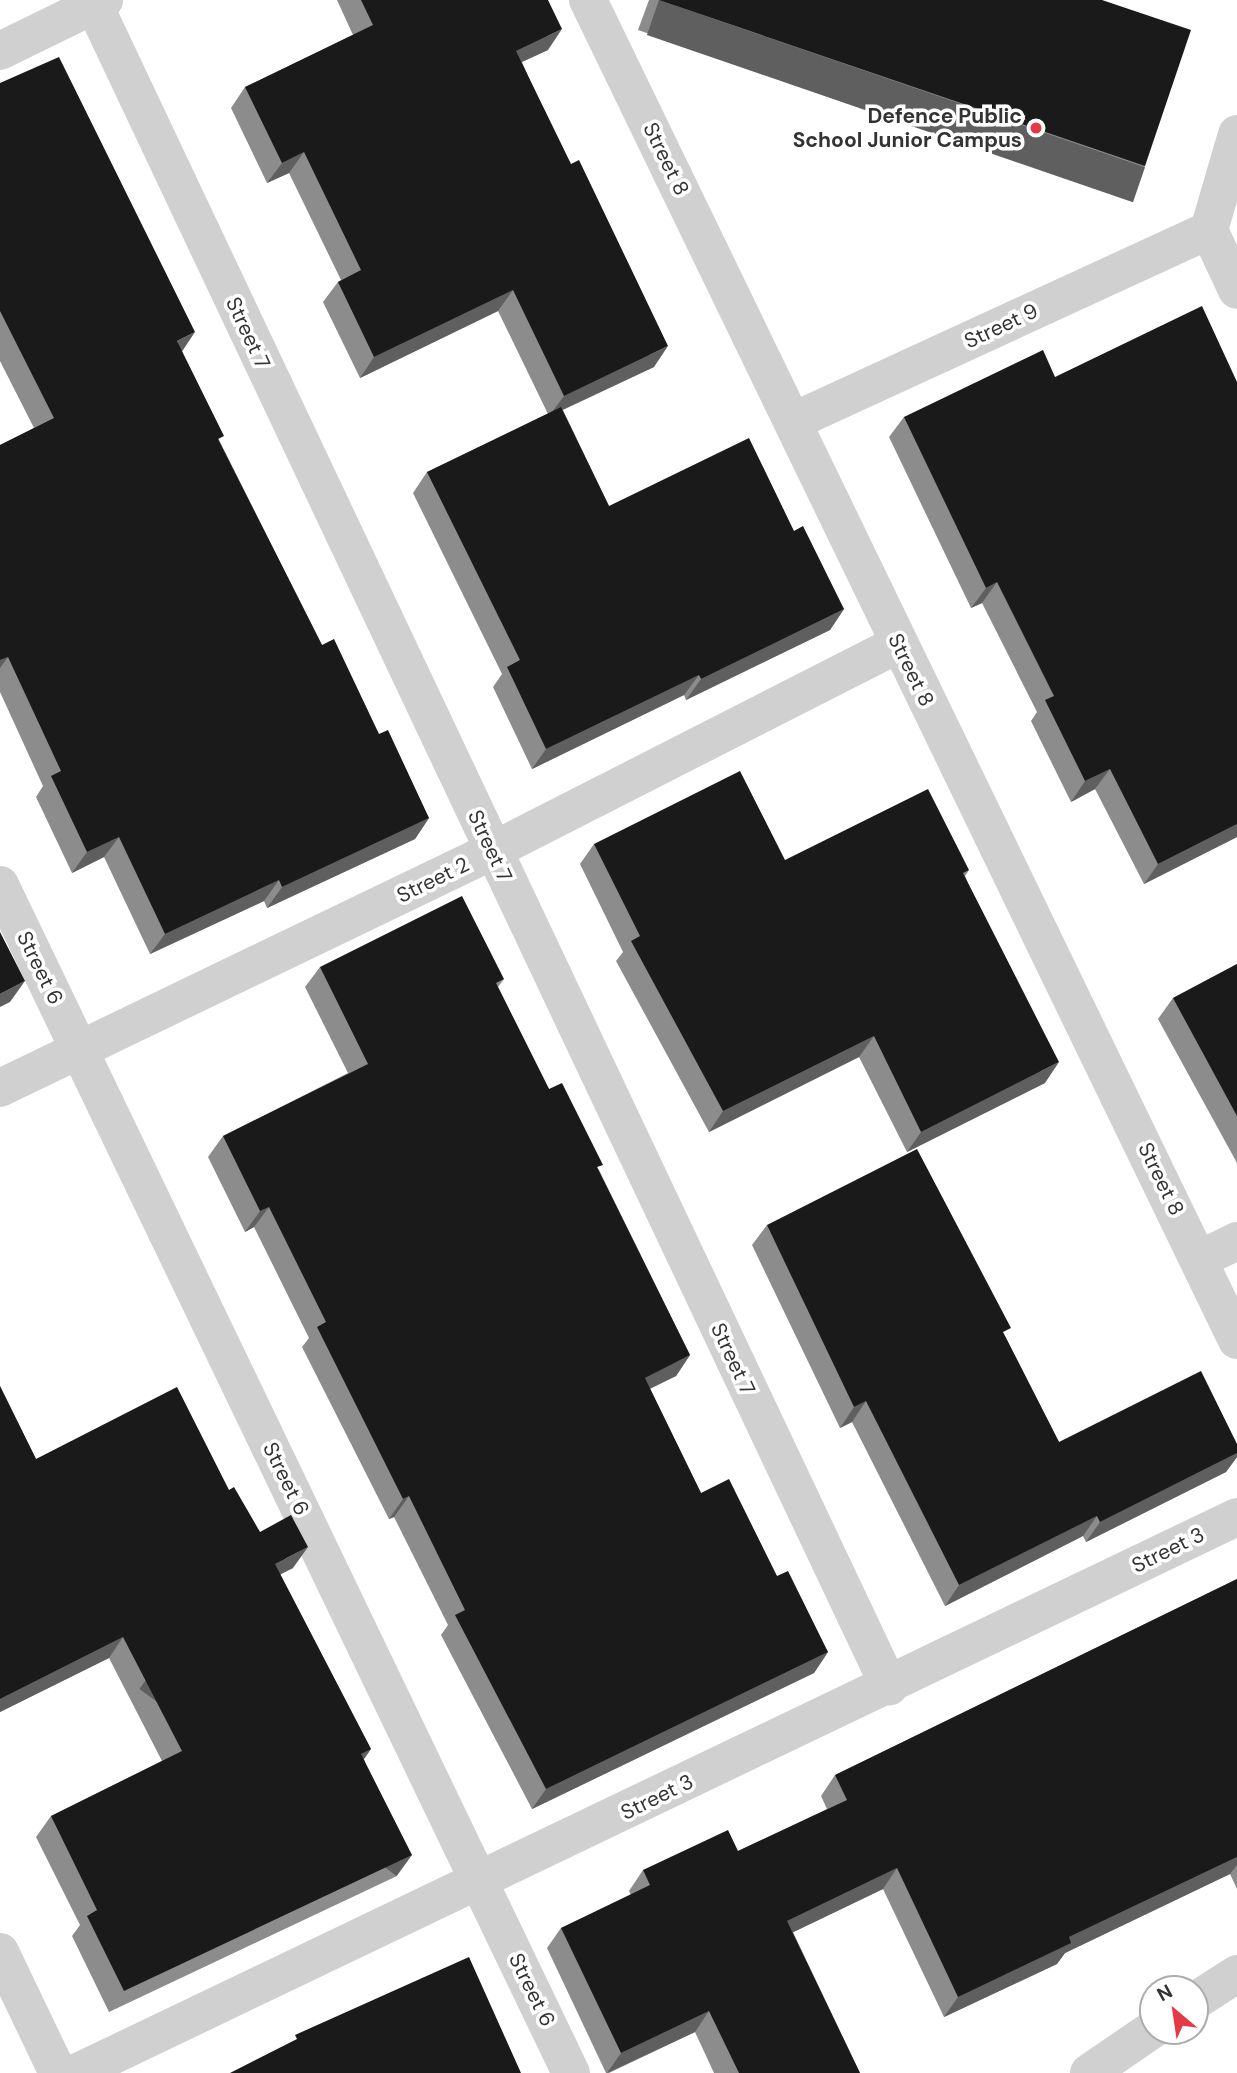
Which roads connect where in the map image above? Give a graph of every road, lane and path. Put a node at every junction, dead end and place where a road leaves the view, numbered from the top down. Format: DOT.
graph roads {
  1 [pos="588,0"];
  2 [pos="99,3"];
  3 [pos="0,51"];
  4 [pos="1237,134"];
  5 [pos="1209,230"];
  6 [pos="1237,290"];
  7 [pos="794,421"];
  8 [pos="898,644"];
  9 [pos="492,851"];
  10 [pos="0,886"];
  11 [pos="80,1051"];
  12 [pos="0,1088"];
  13 [pos="1237,1241"];
  14 [pos="1200,1259"];
  15 [pos="1237,1340"];
  16 [pos="1237,1517"];
  17 [pos="889,1686"];
  18 [pos="479,1882"];
  19 [pos="0,1952"];
  20 [pos="1237,1974"];
  21 [pos="1209,1992"];
  22 [pos="1139,2039"];
  23 [pos="58,2073"];
  24 [pos="76,2073"];
  25 [pos="572,2073"];
  26 [pos="1089,2073"];
  1 -- 7 [label="street, Street 8"];
  2 -- 3 [label="street"];
  2 -- 9 [label="street, Street 7"];
  4 -- 5 [label="street"];
  5 -- 6 [label="street"];
  5 -- 7 [label="street, Street 9"];
  7 -- 8 [label="street, Street 8"];
  8 -- 9 [label="street, Street 2"];
  8 -- 14 [label="street, Street 8"];
  9 -- 11 [label="street, Street 2"];
  9 -- 17 [label="street, Street 7"];
  10 -- 11 [label="street, Street 6"];
  11 -- 12 [label="street, Street 2"];
  11 -- 18 [label="street, Street 6"];
  13 -- 14 [label="street"];
  14 -- 15 [label="street, Street 8"];
  16 -- 17 [label="street, Street 3"];
  17 -- 18 [label="street, Street 3"];
  18 -- 24 [label="street, Street 3"];
  18 -- 25 [label="street, Street 6"];
  19 -- 23 [label="street"];
  20 -- 21 [label="street"];
  22 -- 26 [label="street"];
}
